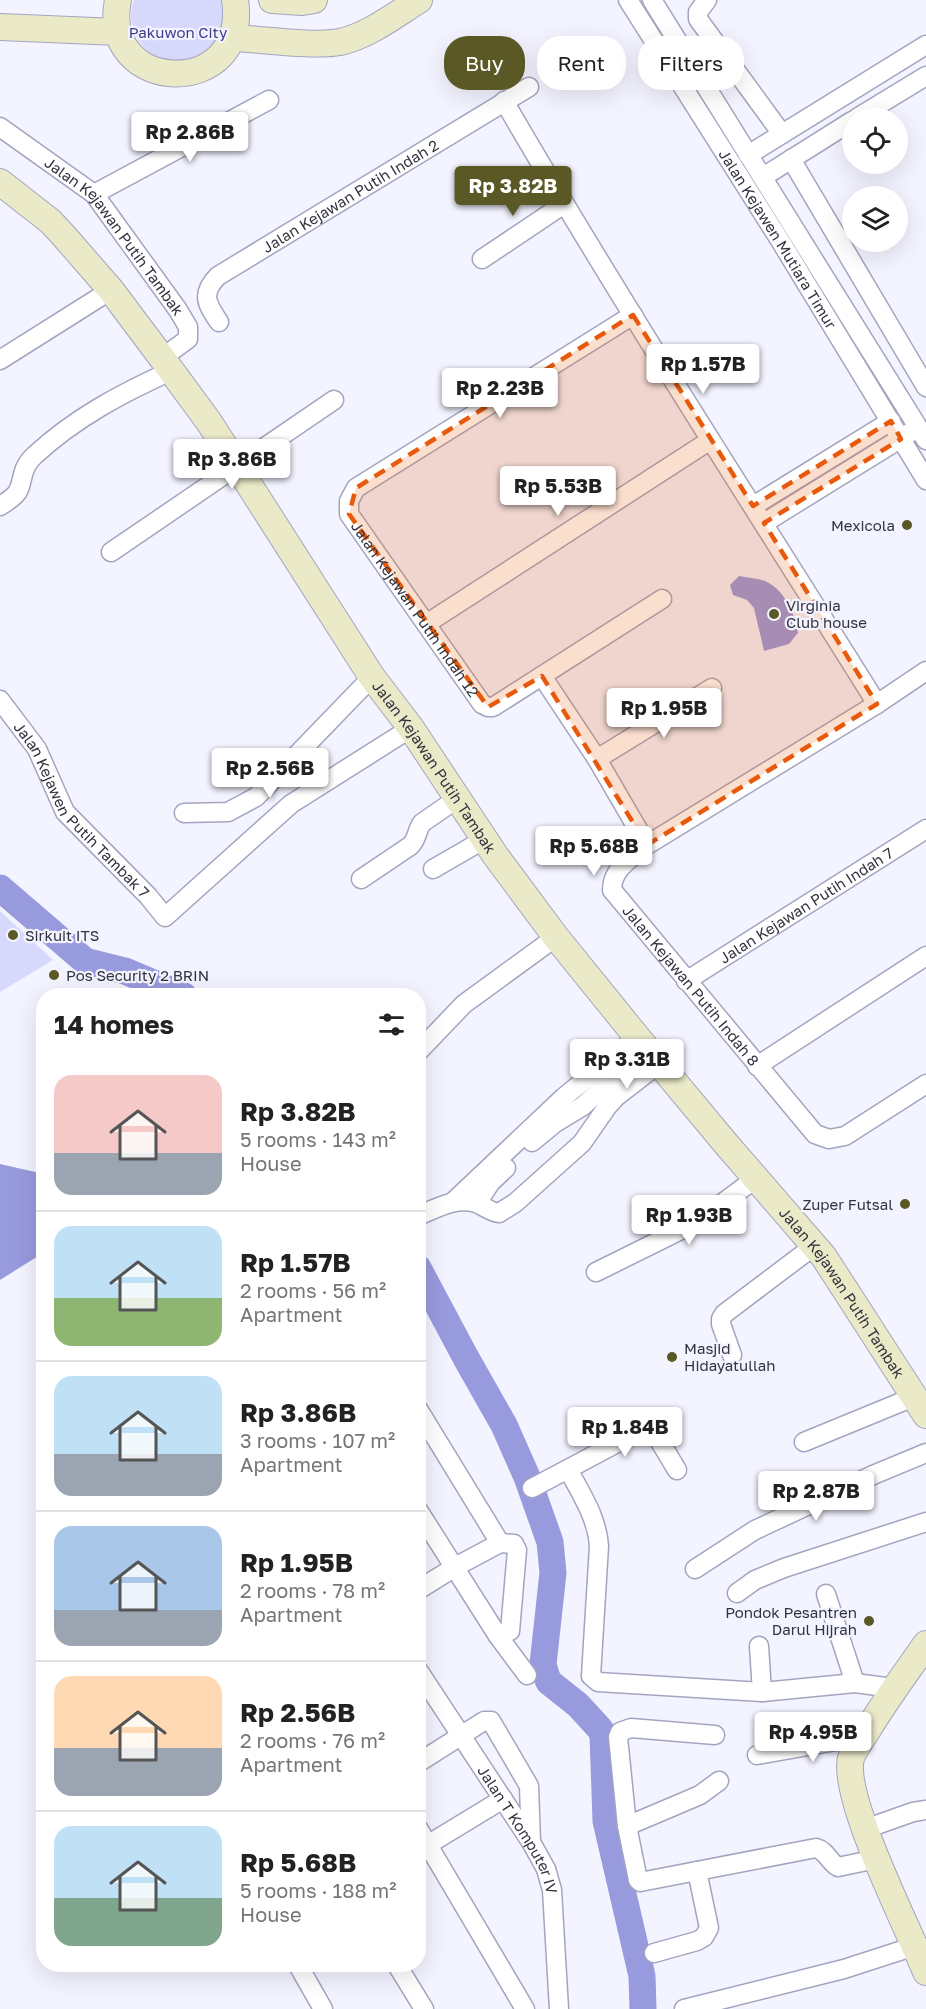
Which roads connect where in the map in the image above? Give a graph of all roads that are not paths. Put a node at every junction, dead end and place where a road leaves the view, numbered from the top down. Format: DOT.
graph roads {
  1 [pos="118,0"];
  2 [pos="235,0"];
  3 [pos="272,0"];
  4 [pos="419,0"];
  5 [pos="628,0"];
  6 [pos="652,0"];
  7 [pos="707,0"];
  8 [pos="308,1"];
  9 [pos="0,27"];
  10 [pos="118,32"];
  11 [pos="232,38"];
  12 [pos="307,42"];
  13 [pos="919,50"];
  14 [pos="926,69"];
  15 [pos="926,76"];
  16 [pos="529,87"];
  17 [pos="269,100"];
  18 [pos="504,101"];
  19 [pos="873,108"];
  20 [pos="0,127"];
  21 [pos="842,128"];
  22 [pos="782,135"];
  23 [pos="748,155"];
  24 [pos="791,159"];
  25 [pos="763,177"];
  26 [pos="0,182"];
  27 [pos="94,195"];
  28 [pos="564,204"];
  29 [pos="482,259"];
  30 [pos="111,290"];
  31 [pos="633,315"];
  32 [pos="219,322"];
  33 [pos="0,360"];
  34 [pos="167,364"];
  35 [pos="926,387"];
  36 [pos="334,400"];
  37 [pos="891,421"];
  38 [pos="922,434"];
  39 [pos="901,438"];
  40 [pos="709,441"];
  41 [pos="237,465"];
  42 [pos="926,480"];
  43 [pos="0,506"];
  44 [pos="753,506"];
  45 [pos="764,523"];
  46 [pos="111,552"];
  47 [pos="662,599"];
  48 [pos="426,624"];
  49 [pos="926,671"];
  50 [pos="542,676"];
  51 [pos="372,677"];
  52 [pos="712,688"];
  53 [pos="0,700"];
  54 [pos="877,704"];
  55 [pos="411,728"];
  56 [pos="597,759"];
  57 [pos="458,798"];
  58 [pos="184,813"];
  59 [pos="926,829"];
  60 [pos="485,839"];
  61 [pos="647,845"];
  62 [pos="433,869"];
  63 [pos="361,879"];
  64 [pos="556,937"];
  65 [pos="926,956"];
  66 [pos="686,981"];
  67 [pos="426,1044"];
  68 [pos="648,1049"];
  69 [pos="757,1066"];
  70 [pos="926,1084"];
  71 [pos="583,1106"];
  72 [pos="600,1120"];
  73 [pos="755,1179"];
  74 [pos="454,1202"];
  75 [pos="477,1203"];
  76 [pos="426,1213"];
  77 [pos="814,1246"];
  78 [pos="596,1272"];
  79 [pos="732,1355"];
  80 [pos="921,1406"];
  81 [pos="426,1422"];
  82 [pos="804,1442"];
  83 [pos="926,1453"];
  84 [pos="568,1469"];
  85 [pos="677,1470"];
  86 [pos="532,1488"];
  87 [pos="426,1522"];
  88 [pos="926,1522"];
  89 [pos="500,1543"];
  90 [pos="455,1567"];
  91 [pos="695,1569"];
  92 [pos="426,1585"];
  93 [pos="737,1593"];
  94 [pos="826,1594"];
  95 [pos="498,1636"];
  96 [pos="926,1644"];
  97 [pos="759,1646"];
  98 [pos="527,1675"];
  99 [pos="426,1682"];
  100 [pos="855,1683"];
  101 [pos="893,1688"];
  102 [pos="762,1692"];
  103 [pos="715,1735"];
  104 [pos="462,1736"];
  105 [pos="864,1736"];
  106 [pos="757,1755"];
  107 [pos="426,1758"];
  108 [pos="719,1781"];
  109 [pos="503,1799"];
  110 [pos="926,1810"];
  111 [pos="627,1826"];
  112 [pos="865,1829"];
  113 [pos="426,1840"];
  114 [pos="531,1842"];
  115 [pos="429,1844"];
  116 [pos="876,1859"];
  117 [pos="697,1871"];
  118 [pos="915,1946"];
  119 [pos="654,1953"];
  120 [pos="302,1972"];
  121 [pos="401,1972"];
  122 [pos="926,1972"];
  123 [pos="323,2009"];
  124 [pos="424,2009"];
  125 [pos="525,2009"];
  126 [pos="559,2009"];
  127 [pos="684,2009"];
  1 -- 10 [label="street"];
  2 -- 11 [label="street"];
  3 -- 8 [label="street"];
  4 -- 12 [label="street"];
  5 -- 37 [label="street, Jalan Kejawen Mutiara Timur"];
  6 -- 23 [label="street, Jalan Kejawen Mutiara Timur"];
  7 -- 22 [label="street"];
  8 -- 12 [label="street"];
  9 -- 10 [label="street"];
  10 -- 11 [label="street"];
  11 -- 12 [label="street"];
  13 -- 14 [label="street"];
  13 -- 22 [label="street"];
  15 -- 19 [label="street"];
  16 -- 18 [label="street, Jalan Kejawan Putih Indah 2"];
  17 -- 27 [label="street"];
  18 -- 28 [label="street"];
  18 -- 32 [label="street, Jalan Kejawan Putih Indah 2"];
  20 -- 27 [label="street, Jalan Kejawan Putih Tambak"];
  21 -- 24 [label="street"];
  22 -- 23 [label="street"];
  23 -- 25 [label="street, Jalan Kejawen Mutiara Timur"];
  24 -- 25 [label="street"];
  24 -- 35 [label="street"];
  25 -- 38 [label="street, Jalan Kejawen Mutiara Timur"];
  26 -- 30 [label="street, Jalan Kejawan Putih Tambak"];
  27 -- 34 [label="street, Jalan Kejawan Putih Tambak"];
  28 -- 29 [label="street"];
  28 -- 31 [label="street"];
  30 -- 33 [label="street"];
  30 -- 34 [label="street, Jalan Kejawan Putih Tambak"];
  31 -- 40 [label="street"];
  31 -- 48 [label="street, Jalan Kejawan Putih Indah 12"];
  34 -- 41 [label="street, Jalan Kejawan Putih Tambak"];
  34 -- 43 [label="street"];
  36 -- 41 [label="street"];
  37 -- 39 [label="street, Jalan Kejawen Mutiara Timur"];
  37 -- 44 [label="street"];
  38 -- 39 [label="street"];
  39 -- 42 [label="street, Jalan Kejawen Mutiara Timur"];
  39 -- 45 [label="street"];
  40 -- 44 [label="street"];
  40 -- 48 [label="street"];
  41 -- 46 [label="street"];
  41 -- 51 [label="street, Jalan Kejawan Putih Tambak"];
  44 -- 45 [label="street"];
  45 -- 54 [label="street"];
  47 -- 50 [label="street"];
  48 -- 50 [label="street, Jalan Kejawan Putih Indah 12"];
  49 -- 54 [label="street, Jalan Kejawan Putih Indah 8"];
  50 -- 56 [label="street"];
  51 -- 55 [label="street, Jalan Kejawan Putih Tambak"];
  51 -- 58 [label="street"];
  52 -- 56 [label="street"];
  53 -- 55 [label="street, Jalan Kejawen Putih Tambak 7"];
  54 -- 61 [label="street, Jalan Kejawan Putih Indah 8"];
  55 -- 57 [label="street, Jalan Kejawan Putih Tambak"];
  56 -- 61 [label="street"];
  57 -- 60 [label="street, Jalan Kejawan Putih Tambak"];
  57 -- 63 [label="street"];
  59 -- 66 [label="street, Jalan Kejawan Putih Indah 7"];
  60 -- 62 [label="street"];
  60 -- 64 [label="street, Jalan Kejawan Putih Tambak"];
  61 -- 66 [label="street, Jalan Kejawan Putih Indah 8"];
  64 -- 67 [label="street"];
  64 -- 68 [label="street, Jalan Kejawan Putih Tambak"];
  65 -- 69 [label="street"];
  66 -- 69 [label="street, Jalan Kejawan Putih Indah 8"];
  68 -- 71 [label="street"];
  68 -- 72 [label="street"];
  68 -- 73 [label="street, Jalan Kejawan Putih Tambak"];
  68 -- 74 [label="street"];
  69 -- 70 [label="street, Jalan Kejawan Putih Indah 8"];
  71 -- 72 [label="street"];
  71 -- 75 [label="street"];
  72 -- 75 [label="street"];
  73 -- 77 [label="street, Jalan Kejawan Putih Tambak"];
  73 -- 78 [label="street"];
  74 -- 75 [label="street"];
  74 -- 76 [label="street"];
  77 -- 79 [label="street"];
  77 -- 80 [label="street, Jalan Kejawan Putih Tambak"];
  80 -- 82 [label="street"];
  81 -- 89 [label="street"];
  83 -- 91 [label="street"];
  84 -- 85 [label="street"];
  84 -- 86 [label="street"];
  84 -- 102 [label="street"];
  87 -- 90 [label="street"];
  88 -- 93 [label="street"];
  89 -- 90 [label="street"];
  89 -- 95 [label="street"];
  90 -- 92 [label="street"];
  90 -- 95 [label="street"];
  94 -- 100 [label="street"];
  95 -- 98 [label="street"];
  96 -- 101 [label="street"];
  97 -- 102 [label="street"];
  99 -- 104 [label="street, Jalan T Komputer IV"];
  100 -- 101 [label="street"];
  100 -- 102 [label="street"];
  101 -- 105 [label="street"];
  103 -- 111 [label="street"];
  104 -- 107 [label="street"];
  104 -- 109 [label="street, Jalan T Komputer IV"];
  104 -- 114 [label="street"];
  105 -- 106 [label="street"];
  105 -- 112 [label="street"];
  108 -- 111 [label="street"];
  109 -- 114 [label="street, Jalan T Komputer IV"];
  109 -- 115 [label="street"];
  110 -- 112 [label="street"];
  111 -- 117 [label="street"];
  112 -- 116 [label="street"];
  113 -- 115 [label="street"];
  114 -- 126 [label="street, Jalan T Komputer IV"];
  115 -- 125 [label="street"];
  116 -- 117 [label="street"];
  116 -- 118 [label="street"];
  117 -- 119 [label="street"];
  118 -- 122 [label="street"];
  118 -- 127 [label="street"];
  120 -- 123 [label="street"];
  121 -- 124 [label="street"];
}
